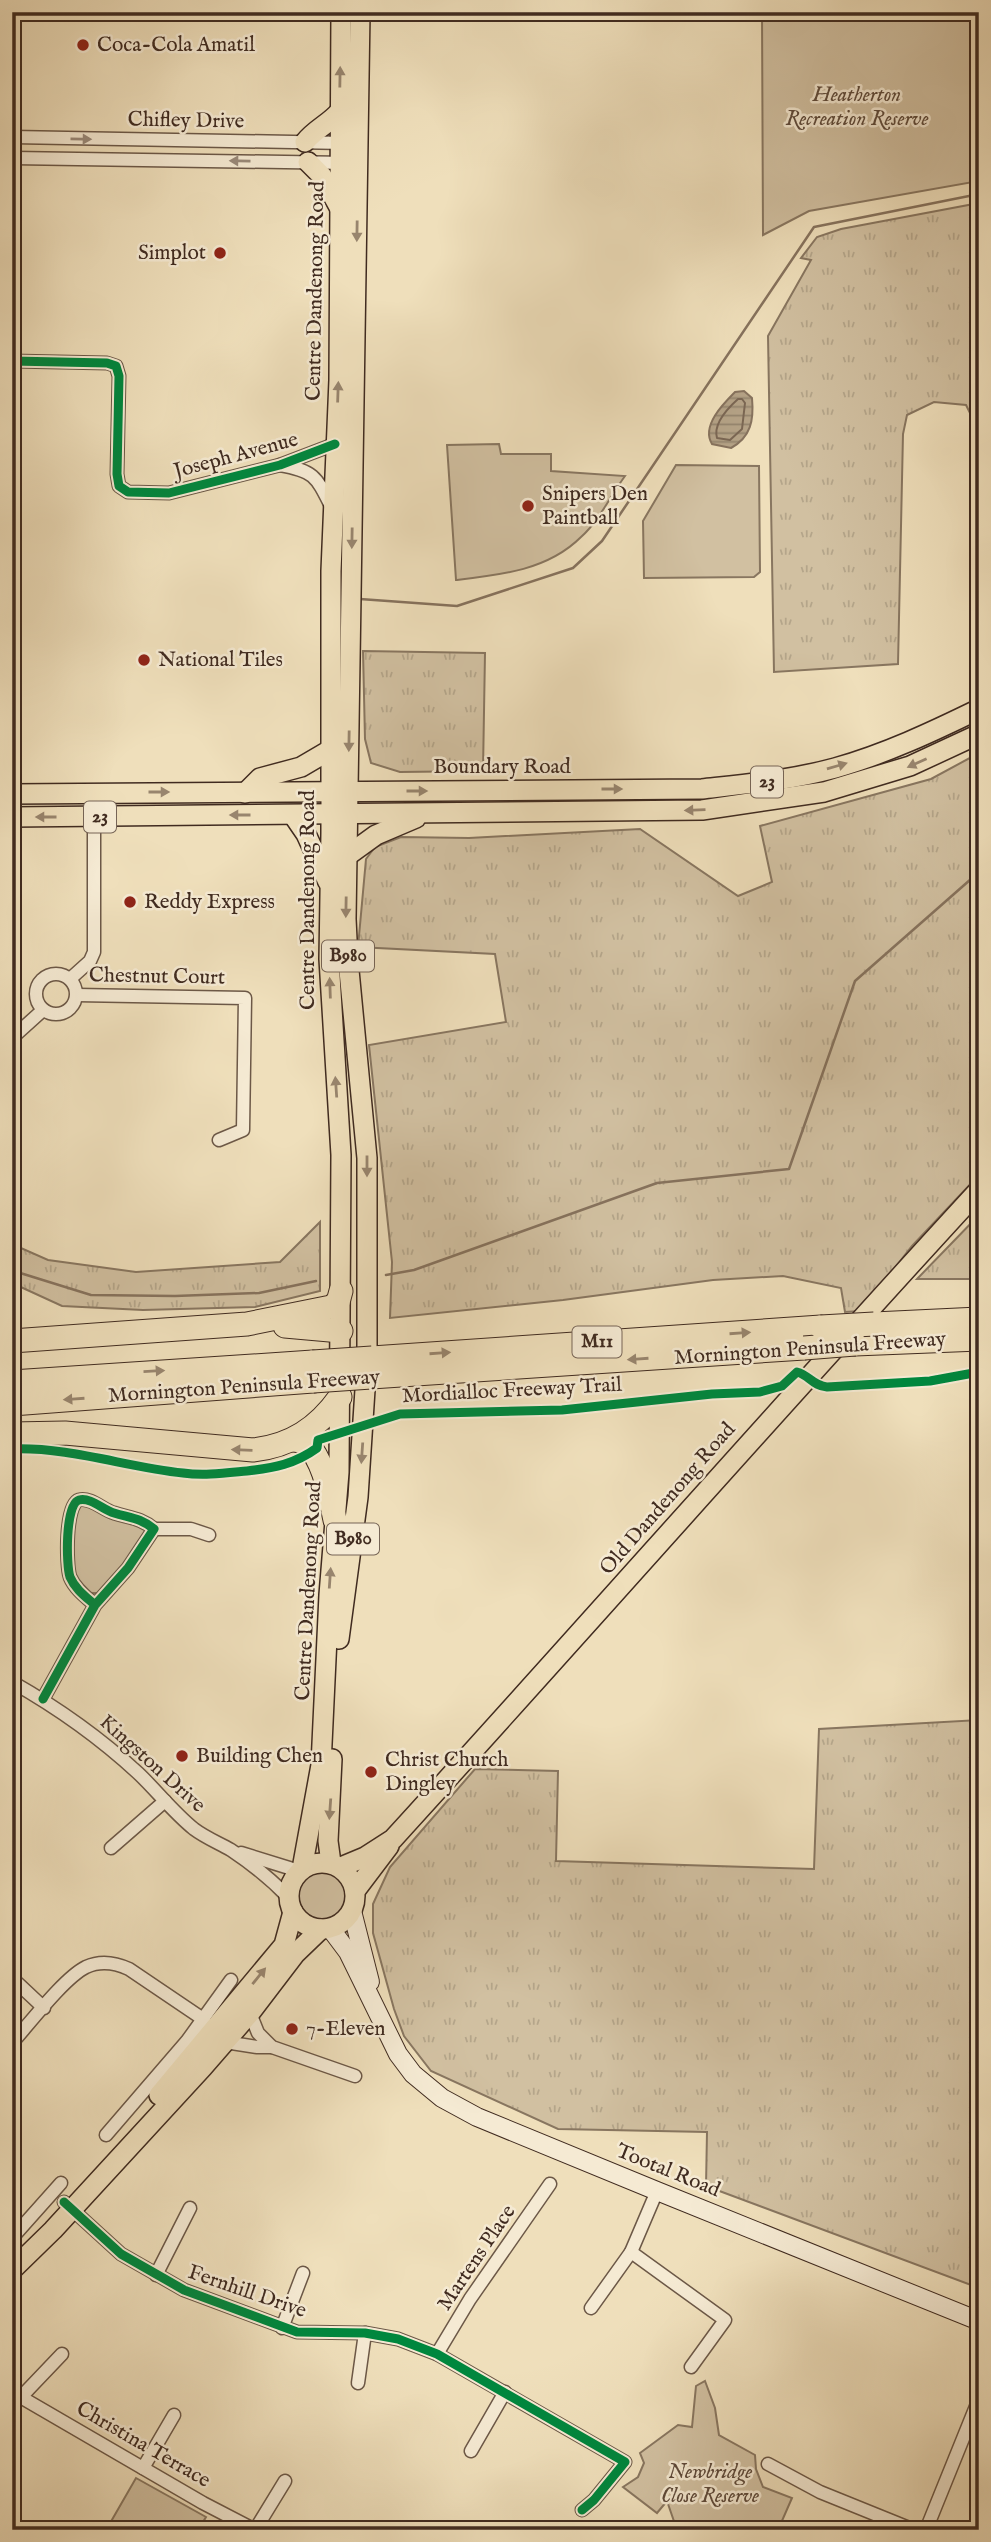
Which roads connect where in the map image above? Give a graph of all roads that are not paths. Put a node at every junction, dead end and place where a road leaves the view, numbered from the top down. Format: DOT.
graph roads {
  1 [pos="341,12"];
  2 [pos="360,12"];
  3 [pos="340,111"];
  4 [pos="13,137"];
  5 [pos="305,142"];
  6 [pos="349,153"];
  7 [pos="13,158"];
  8 [pos="308,162"];
  9 [pos="339,208"];
  10 [pos="12,361"];
  11 [pos="335,444"];
  12 [pos="280,465"];
  13 [pos="332,509"];
  14 [pos="979,709"];
  15 [pos="979,734"];
  16 [pos="330,750"];
  17 [pos="339,791"];
  18 [pos="96,793"];
  19 [pos="245,793"];
  20 [pos="12,794"];
  21 [pos="423,813"];
  22 [pos="339,814"];
  23 [pos="293,815"];
  24 [pos="133,816"];
  25 [pos="12,817"];
  26 [pos="94,817"];
  27 [pos="342,853"];
  28 [pos="330,886"];
  29 [pos="70,979"];
  30 [pos="77,995"];
  31 [pos="43,1010"];
  32 [pos="12,1038"];
  33 [pos="219,1140"];
  34 [pos="979,1190"];
  35 [pos="341,1291"];
  36 [pos="979,1319"];
  37 [pos="247,1324"];
  38 [pos="341,1331"];
  39 [pos="979,1339"];
  40 [pos="12,1341"];
  41 [pos="369,1364"];
  42 [pos="313,1371"];
  43 [pos="12,1382"];
  44 [pos="340,1397"];
  45 [pos="12,1404"];
  46 [pos="12,1434"];
  47 [pos="293,1440"];
  48 [pos="335,1520"];
  49 [pos="154,1530"];
  50 [pos="209,1535"];
  51 [pos="95,1605"];
  52 [pos="12,1682"];
  53 [pos="43,1699"];
  54 [pos="164,1801"];
  55 [pos="393,1839"];
  56 [pos="111,1848"];
  57 [pos="231,1850"];
  58 [pos="336,1865"];
  59 [pos="301,1870"];
  60 [pos="354,1901"];
  61 [pos="291,1905"];
  62 [pos="326,1929"];
  63 [pos="12,1978"];
  64 [pos="231,1980"];
  65 [pos="44,2008"];
  66 [pos="378,2014"];
  67 [pos="241,2015"];
  68 [pos="214,2030"];
  69 [pos="12,2043"];
  70 [pos="272,2047"];
  71 [pos="355,2076"];
  72 [pos="106,2135"];
  73 [pos="550,2184"];
  74 [pos="657,2192"];
  75 [pos="65,2198"];
  76 [pos="190,2208"];
  77 [pos="12,2238"];
  78 [pos="631,2252"];
  79 [pos="12,2267"];
  80 [pos="303,2273"];
  81 [pos="156,2275"];
  82 [pos="591,2308"];
  83 [pos="979,2321"];
  84 [pos="282,2328"];
  85 [pos="365,2333"];
  86 [pos="62,2354"];
  87 [pos="437,2354"];
  88 [pos="691,2367"];
  89 [pos="358,2383"];
  90 [pos="505,2392"];
  91 [pos="17,2395"];
  92 [pos="979,2399"];
  93 [pos="173,2415"];
  94 [pos="471,2451"];
  95 [pos="768,2464"];
  96 [pos="143,2468"];
  97 [pos="285,2481"];
  98 [pos="582,2510"];
  99 [pos="255,2530"];
  100 [pos="914,2530"];
  101 [pos="926,2530"];
  3 -- 1 [label="main road, Centre Dandenong Road, one-way"];
  2 -- 6 [label="main road, Centre Dandenong Road"];
  3 -- 5 [label="main road"];
  3 -- 6 [label="main road, Centre Dandenong Road"];
  4 -- 5 [label="street, Chifley Drive, one-way"];
  4 -- 7 [label="street"];
  5 -- 6 [label="street, Chifley Drive"];
  6 -- 8 [label="street, Chifley Drive"];
  6 -- 9 [label="main road, Centre Dandenong Road"];
  6 -- 17 [label="main road, Centre Dandenong Road, one-way"];
  8 -- 7 [label="street, Chifley Drive, one-way"];
  8 -- 9 [label="main road"];
  11 -- 9 [label="main road, Centre Dandenong Road, one-way"];
  10 -- 12 [label="street, Joseph Avenue"];
  11 -- 12 [label="street, Joseph Avenue"];
  11 -- 13 [label="main road, Centre Dandenong Road"];
  12 -- 13 [label="street, Joseph Avenue"];
  13 -- 16 [label="main road, Centre Dandenong Road"];
  17 -- 14 [label="main road, Boundary Road / 23, one-way"];
  15 -- 21 [label="main road, 23, one-way"];
  16 -- 17 [label="main road, Centre Dandenong Road"];
  16 -- 19 [label="main road"];
  17 -- 19 [label="main road, Boundary Road / 23"];
  17 -- 22 [label="main road, Centre Dandenong Road / B980"];
  18 -- 19 [label="main road, Boundary Road / 23, one-way"];
  18 -- 20 [label="main road, Boundary Road / 23"];
  18 -- 24 [label="main road"];
  18 -- 26 [label="street"];
  21 -- 22 [label="main road, 23"];
  21 -- 27 [label="main road"];
  22 -- 23 [label="main road, 23"];
  22 -- 27 [label="main road, Centre Dandenong Road / B980"];
  23 -- 24 [label="main road, 23, one-way"];
  23 -- 28 [label="main road"];
  24 -- 26 [label="main road, 23"];
  26 -- 25 [label="main road, 23, one-way"];
  26 -- 29 [label="street"];
  27 -- 28 [label="main road, Centre Dandenong Road / B980"];
  27 -- 41 [label="main road, Centre Dandenong Road / B980, one-way"];
  35 -- 28 [label="main road, Centre Dandenong Road / B980, one-way"];
  29 -- 30 [label="street"];
  29 -- 31 [label="street"];
  30 -- 31 [label="street"];
  30 -- 33 [label="street, Chestnut Court"];
  31 -- 32 [label="street"];
  34 -- 55 [label="main road, Old Dandenong Road"];
  35 -- 37 [label="highway"];
  35 -- 38 [label="main road, Centre Dandenong Road / B980"];
  41 -- 36 [label="highway, Mornington Peninsula Freeway / M11, one-way, bridge"];
  37 -- 38 [label="highway"];
  37 -- 40 [label="highway"];
  38 -- 41 [label="main road"];
  38 -- 44 [label="main road, Centre Dandenong Road / B980"];
  39 -- 41 [label="highway, Mornington Peninsula Freeway / M11, one-way, bridge"];
  41 -- 42 [label="highway, Mornington Peninsula Freeway / M11, bridge"];
  41 -- 44 [label="main road"];
  41 -- 58 [label="main road, Centre Dandenong Road / B980, one-way"];
  43 -- 42 [label="highway, Mornington Peninsula Freeway / M11, one-way"];
  42 -- 45 [label="highway, Mornington Peninsula Freeway / M11, one-way"];
  44 -- 47 [label="highway"];
  44 -- 48 [label="main road, Centre Dandenong Road / B980"];
  47 -- 46 [label="highway, one-way"];
  47 -- 48 [label="highway"];
  59 -- 48 [label="main road, Centre Dandenong Road / B980, one-way"];
  49 -- 50 [label="street"];
  49 -- 51 [label="street"];
  49 -- 51 [label="street"];
  51 -- 53 [label="street"];
  52 -- 53 [label="street, Kingston Drive"];
  53 -- 54 [label="street, Kingston Drive"];
  54 -- 56 [label="street"];
  54 -- 57 [label="street, Kingston Drive"];
  55 -- 58 [label="main road, Old Dandenong Road"];
  55 -- 60 [label="main road, Old Dandenong Road"];
  57 -- 59 [label="street, Kingston Drive"];
  57 -- 61 [label="street, Kingston Drive"];
  58 -- 59 [label="main road"];
  58 -- 60 [label="main road, B980"];
  59 -- 61 [label="main road, B980"];
  60 -- 62 [label="main road"];
  60 -- 66 [label="main road, Tootal Road"];
  61 -- 62 [label="main road"];
  67 -- 61 [label="main road, one-way"];
  62 -- 66 [label="main road, Tootal Road"];
  62 -- 67 [label="main road"];
  63 -- 65 [label="street"];
  64 -- 68 [label="street"];
  65 -- 68 [label="street"];
  65 -- 69 [label="street"];
  66 -- 74 [label="main road, Tootal Road"];
  67 -- 68 [label="main road"];
  67 -- 70 [label="street"];
  68 -- 70 [label="street"];
  68 -- 72 [label="street"];
  68 -- 75 [label="main road"];
  70 -- 71 [label="street"];
  73 -- 87 [label="street, Martens Place"];
  74 -- 78 [label="street"];
  74 -- 83 [label="main road, Tootal Road"];
  75 -- 77 [label="street"];
  75 -- 79 [label="main road"];
  75 -- 81 [label="street, Fernhill Drive"];
  76 -- 81 [label="street"];
  78 -- 82 [label="street"];
  78 -- 88 [label="street"];
  80 -- 84 [label="street"];
  81 -- 84 [label="street, Fernhill Drive"];
  84 -- 85 [label="street, Fernhill Drive"];
  85 -- 87 [label="street, Fernhill Drive"];
  85 -- 89 [label="street"];
  86 -- 91 [label="street"];
  87 -- 90 [label="street, Fernhill Drive"];
  90 -- 94 [label="street"];
  90 -- 98 [label="street, Fernhill Drive"];
  91 -- 96 [label="street, Christina Terrace"];
  92 -- 101 [label="street"];
  93 -- 96 [label="street"];
  95 -- 100 [label="street"];
  96 -- 99 [label="street, Christina Terrace"];
  97 -- 99 [label="street"];
}
